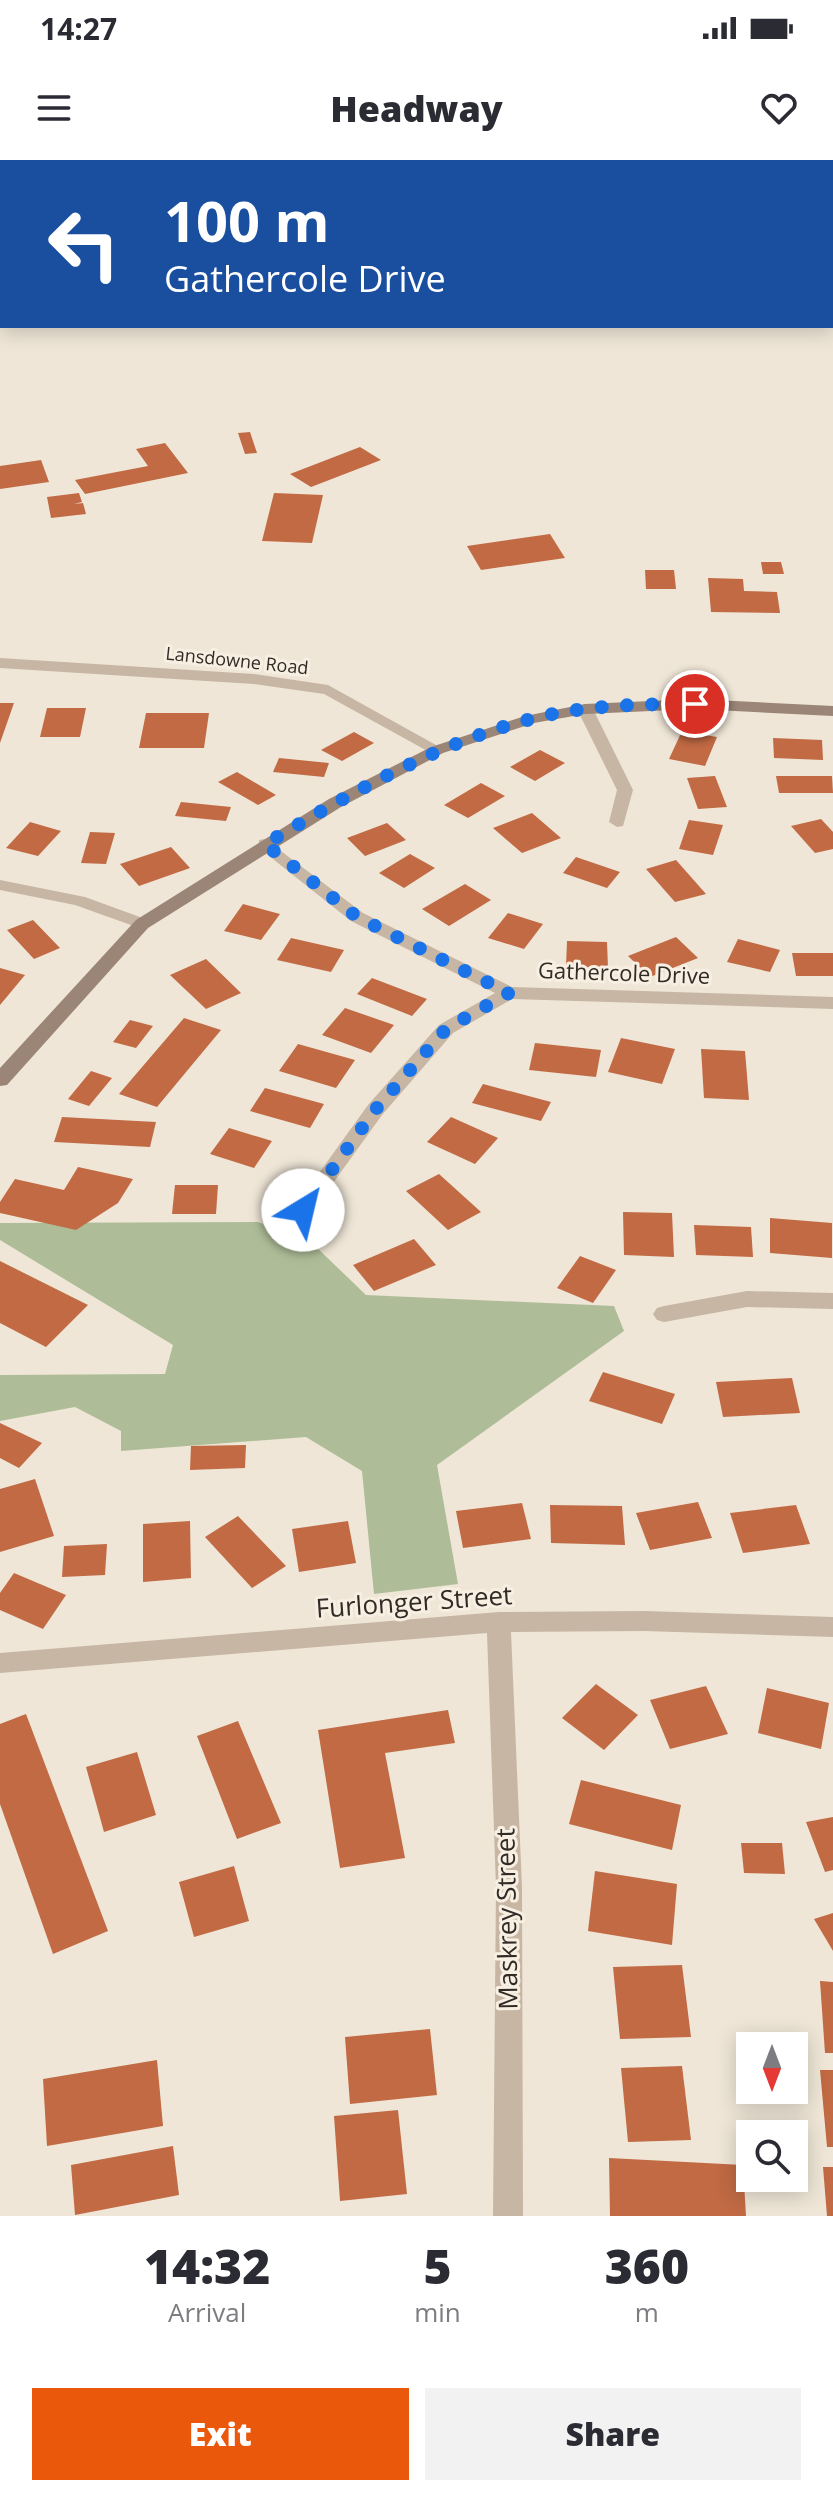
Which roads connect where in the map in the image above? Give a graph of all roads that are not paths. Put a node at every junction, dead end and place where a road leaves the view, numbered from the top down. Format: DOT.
graph roads {
  1 [pos="0,663"];
  2 [pos="585,709"];
  3 [pos="833,711"];
  4 [pos="437,750"];
  5 [pos="617,822"];
  6 [pos="265,844"];
  7 [pos="0,885"];
  8 [pos="142,924"];
  9 [pos="509,993"];
  10 [pos="833,1003"];
  11 [pos="0,1080"];
  12 [pos="303,1210"];
  13 [pos="833,1301"];
  14 [pos="664,1314"];
  15 [pos="499,1622"];
  16 [pos="833,1627"];
  17 [pos="0,1663"];
  18 [pos="508,2216"];
  1 -- 4 [label="street, Lansdowne Road"];
  2 -- 3 [label="street"];
  2 -- 4 [label="street"];
  2 -- 5 [label="street"];
  4 -- 6 [label="street"];
  6 -- 8 [label="street"];
  6 -- 9 [label="street, Gathercole Drive"];
  7 -- 8 [label="street"];
  8 -- 11 [label="street"];
  9 -- 10 [label="street, Gathercole Drive"];
  9 -- 12 [label="street"];
  13 -- 14 [label="street"];
  15 -- 16 [label="street, Furlonger Street"];
  15 -- 17 [label="street, Furlonger Street"];
  15 -- 18 [label="street, Maskrey Street"];
}
